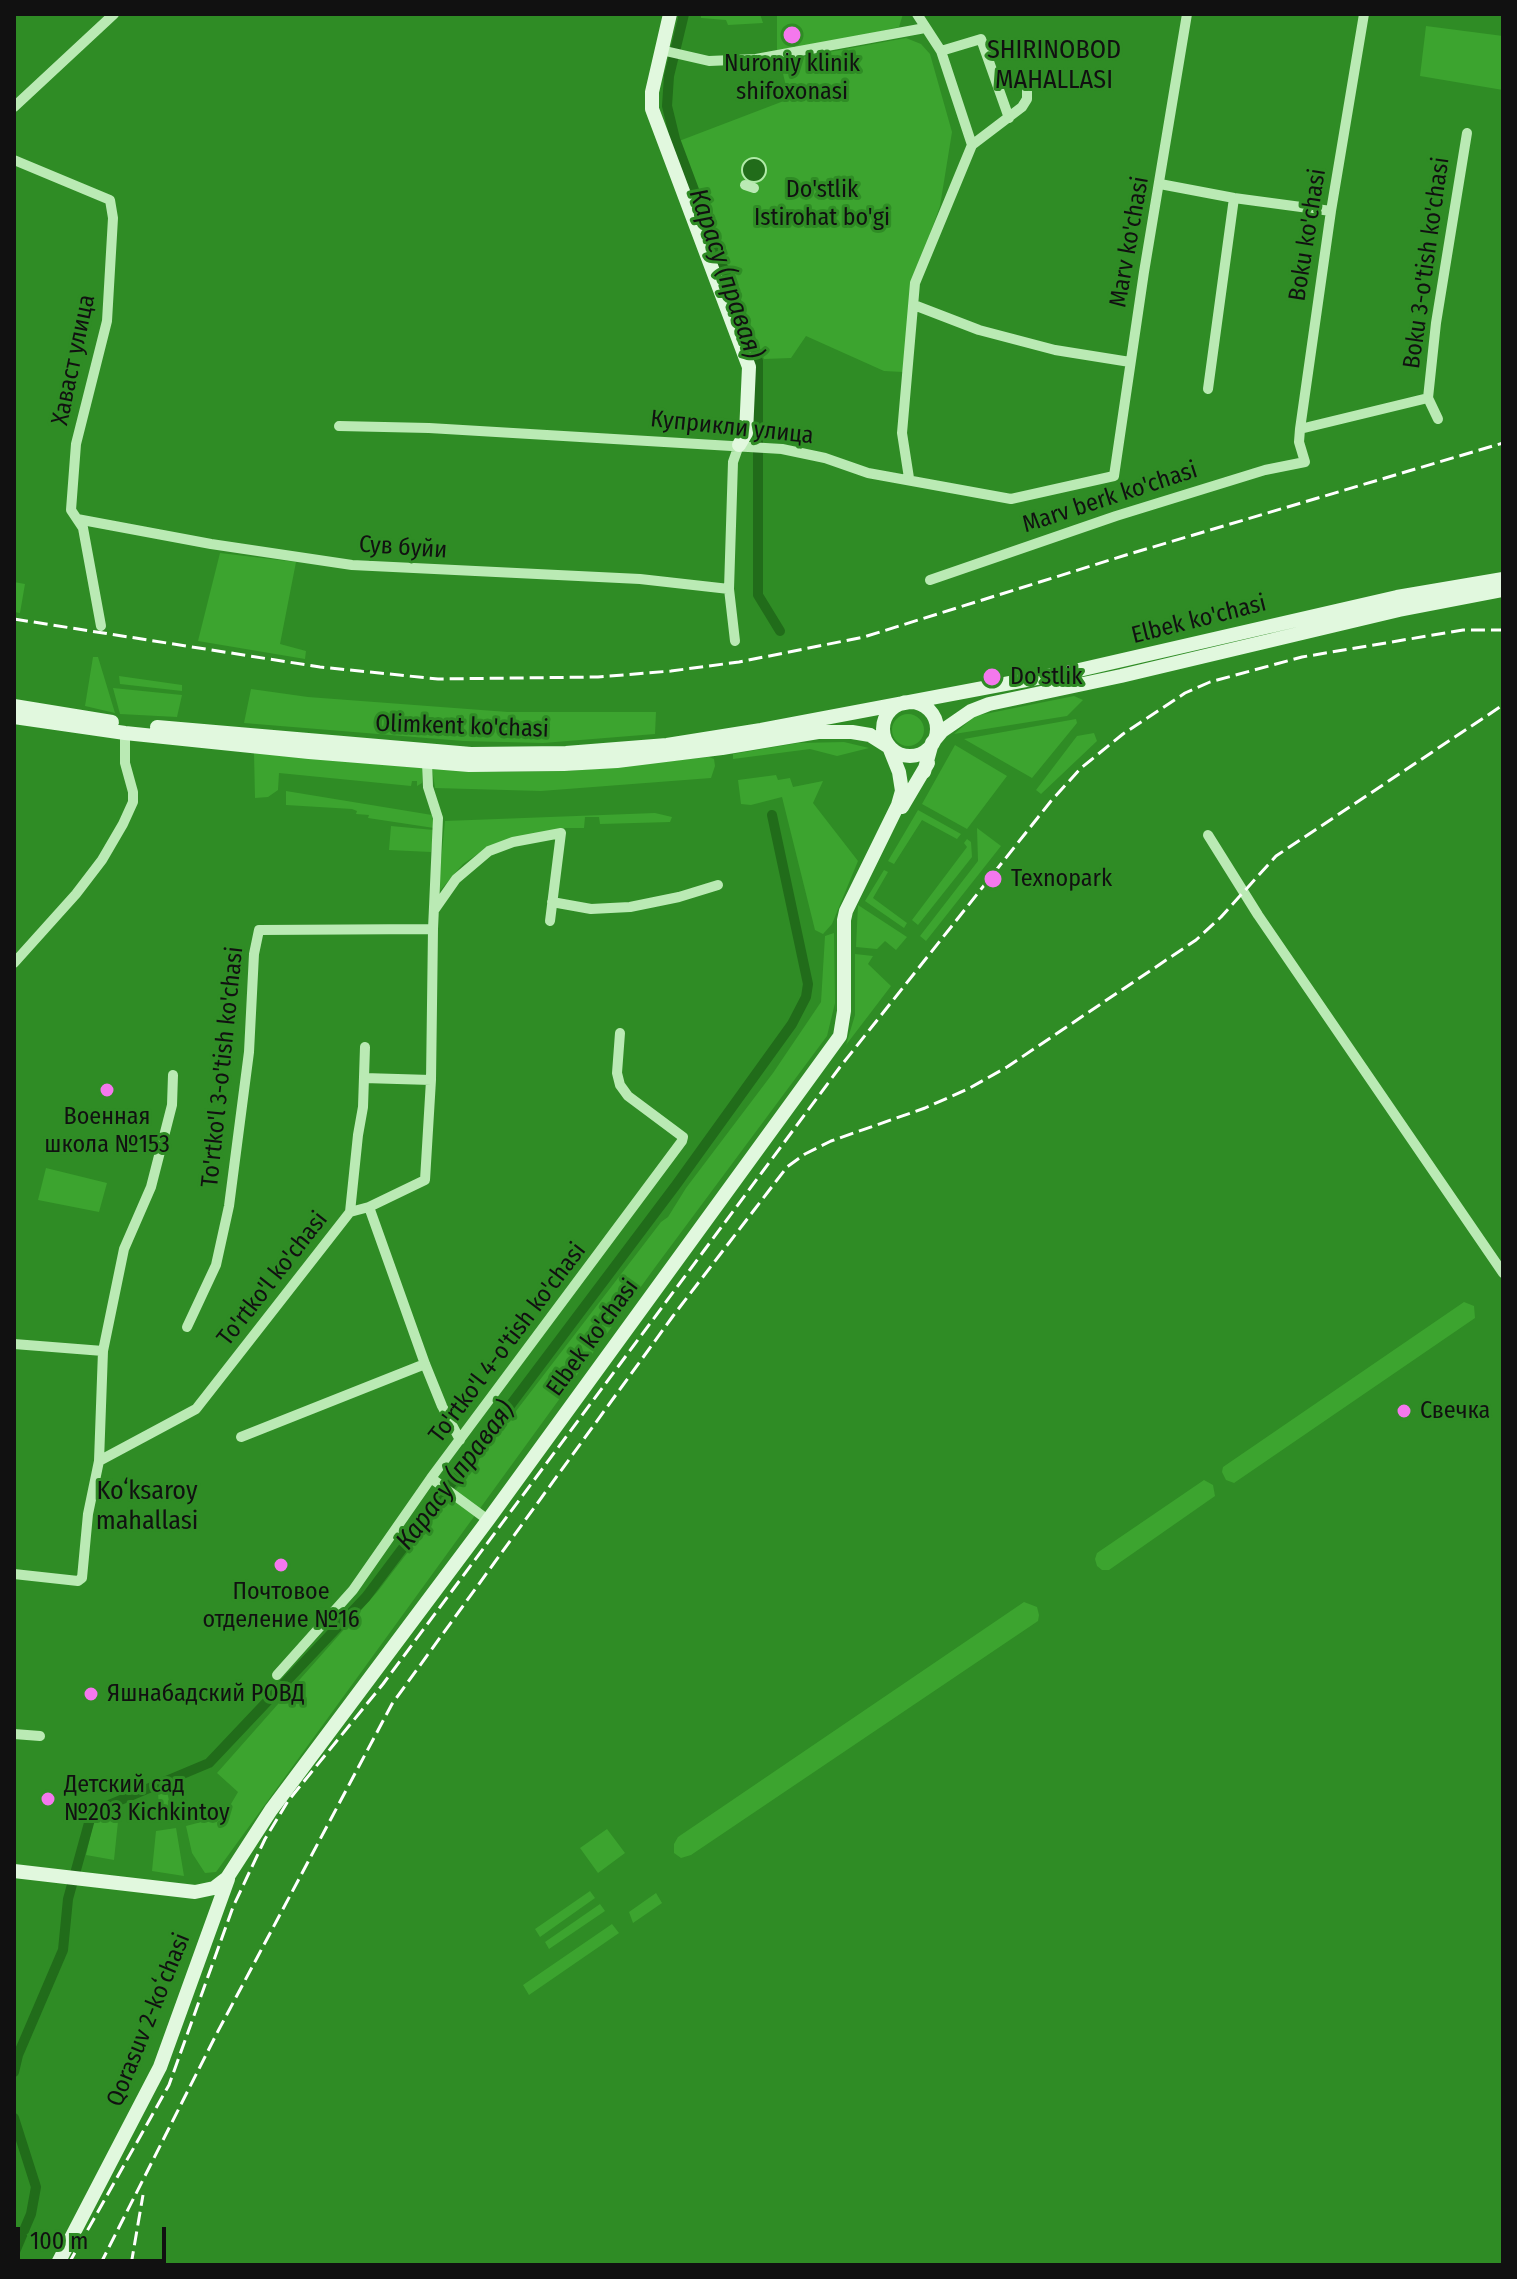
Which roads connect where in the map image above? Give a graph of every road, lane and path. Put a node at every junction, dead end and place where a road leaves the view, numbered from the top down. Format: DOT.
graph roads {
  1 [pos="114,14"];
  2 [pos="670,14"];
  3 [pos="917,14"];
  4 [pos="1187,14"];
  5 [pos="1364,14"];
  6 [pos="925,28"];
  7 [pos="664,51"];
  8 [pos="941,51"];
  9 [pos="1027,84"];
  10 [pos="14,107"];
  11 [pos="1009,118"];
  12 [pos="1467,133"];
  13 [pos="972,145"];
  14 [pos="14,160"];
  15 [pos="1160,184"];
  16 [pos="1234,198"];
  17 [pos="1331,211"];
  18 [pos="914,305"];
  19 [pos="1130,362"];
  20 [pos="1208,389"];
  21 [pos="1428,398"];
  22 [pos="1438,419"];
  23 [pos="339,426"];
  24 [pos="1300,429"];
  25 [pos="744,446"];
  26 [pos="1305,462"];
  27 [pos="1114,476"];
  28 [pos="909,478"];
  29 [pos="77,519"];
  30 [pos="1503,579"];
  31 [pos="930,580"];
  32 [pos="729,589"];
  33 [pos="1503,590"];
  34 [pos="101,626"];
  35 [pos="735,641"];
  36 [pos="905,703"];
  37 [pos="14,706"];
  38 [pos="971,711"];
  39 [pos="14,717"];
  40 [pos="125,733"];
  41 [pos="932,743"];
  42 [pos="889,747"];
  43 [pos="427,762"];
  44 [pos="924,772"];
  45 [pos="1208,835"];
  46 [pos="871,859"];
  47 [pos="718,885"];
  48 [pos="552,902"];
  49 [pos="434,910"];
  50 [pos="550,921"];
  51 [pos="433,929"];
  52 [pos="14,963"];
  53 [pos="620,1033"];
  54 [pos="365,1047"];
  55 [pos="173,1075"];
  56 [pos="364,1078"];
  57 [pos="431,1080"];
  58 [pos="369,1207"];
  59 [pos="350,1212"];
  60 [pos="1503,1273"];
  61 [pos="187,1327"];
  62 [pos="14,1344"];
  63 [pos="103,1351"];
  64 [pos="425,1364"];
  65 [pos="241,1437"];
  66 [pos="460,1440"];
  67 [pos="99,1461"];
  68 [pos="431,1478"];
  69 [pos="488,1520"];
  70 [pos="14,1574"];
  71 [pos="277,1675"];
  72 [pos="14,1734"];
  73 [pos="40,1736"];
  74 [pos="14,1871"];
  75 [pos="230,1873"];
  76 [pos="195,1892"];
  77 [pos="214,1915"];
  78 [pos="57,2265"];
  1 -- 10 [label="street"];
  2 -- 7 [label="main road"];
  3 -- 6 [label="street"];
  4 -- 15 [label="street, Marv ko'chasi"];
  5 -- 17 [label="street, Boku ko'chasi"];
  6 -- 7 [label="street"];
  6 -- 8 [label="street"];
  7 -- 25 [label="main road"];
  8 -- 11 [label="street"];
  8 -- 13 [label="street"];
  9 -- 11 [label="street"];
  11 -- 13 [label="street"];
  12 -- 21 [label="street, Boku 3-o'tish ko'chasi"];
  13 -- 18 [label="street"];
  14 -- 29 [label="street, Хаваст улица"];
  15 -- 16 [label="street"];
  15 -- 19 [label="street, Marv ko'chasi"];
  16 -- 17 [label="street"];
  16 -- 20 [label="street"];
  17 -- 24 [label="street, Boku ko'chasi"];
  18 -- 19 [label="street"];
  18 -- 28 [label="street"];
  19 -- 27 [label="street, Marv ko'chasi"];
  21 -- 22 [label="street, Boku 3-o'tish ko'chasi"];
  21 -- 24 [label="street, Boku 3-o'tish ko'chasi"];
  23 -- 25 [label="street, Куприкли улица"];
  24 -- 26 [label="street, Boku ko'chasi"];
  25 -- 28 [label="street, Куприкли улица"];
  25 -- 32 [label="street"];
  26 -- 31 [label="street, Marv berk ko'chasi"];
  27 -- 28 [label="street, Куприкли улица"];
  29 -- 32 [label="street, Сув буйи"];
  29 -- 34 [label="street, Хаваст улица"];
  30 -- 36 [label="main road, Elbek ko'chasi"];
  32 -- 35 [label="street"];
  33 -- 38 [label="main road, Elbek ko'chasi"];
  36 -- 37 [label="main road, Olimkent ko'chasi"];
  36 -- 41 [label="main road"];
  36 -- 42 [label="main road"];
  38 -- 41 [label="main road, Elbek ko'chasi"];
  38 -- 44 [label="main road, Elbek ko'chasi"];
  39 -- 40 [label="main road, Olimkent ko'chasi"];
  40 -- 43 [label="main road, Olimkent ko'chasi"];
  40 -- 52 [label="street"];
  41 -- 42 [label="main road"];
  41 -- 44 [label="main road, Elbek ko'chasi"];
  42 -- 43 [label="main road, Olimkent ko'chasi"];
  42 -- 46 [label="main road, Elbek ko'chasi"];
  43 -- 49 [label="street, To'rtko'l ko'chasi"];
  44 -- 46 [label="main road, Elbek ko'chasi"];
  45 -- 60 [label="street"];
  46 -- 69 [label="main road, Elbek ko'chasi"];
  47 -- 48 [label="street"];
  48 -- 49 [label="street"];
  48 -- 50 [label="street"];
  49 -- 51 [label="street, To'rtko'l ko'chasi"];
  51 -- 57 [label="street, To'rtko'l ko'chasi"];
  51 -- 61 [label="street, To'rtko'l 3-o'tish ko'chasi"];
  53 -- 66 [label="street, To'rtko'l 4-o'tish ko'chasi"];
  54 -- 56 [label="street"];
  55 -- 63 [label="street"];
  56 -- 57 [label="street"];
  56 -- 59 [label="street"];
  57 -- 58 [label="street, To'rtko'l ko'chasi"];
  58 -- 59 [label="street, To'rtko'l ko'chasi"];
  58 -- 64 [label="street"];
  59 -- 67 [label="street, To'rtko'l ko'chasi"];
  62 -- 63 [label="street"];
  63 -- 67 [label="street"];
  64 -- 65 [label="street"];
  64 -- 66 [label="street"];
  66 -- 68 [label="street, To'rtko'l 4-o'tish ko'chasi"];
  67 -- 70 [label="street"];
  68 -- 69 [label="street"];
  68 -- 71 [label="street, To'rtko'l 4-o'tish ko'chasi"];
  69 -- 75 [label="main road, Elbek ko'chasi"];
  72 -- 73 [label="street"];
  74 -- 76 [label="main road"];
  75 -- 76 [label="main road, Elbek ko'chasi"];
  75 -- 77 [label="main road, Qorasuv 2-koʻchasi"];
  76 -- 77 [label="main road"];
  77 -- 78 [label="main road, Qorasuv 2-koʻchasi"];
}
